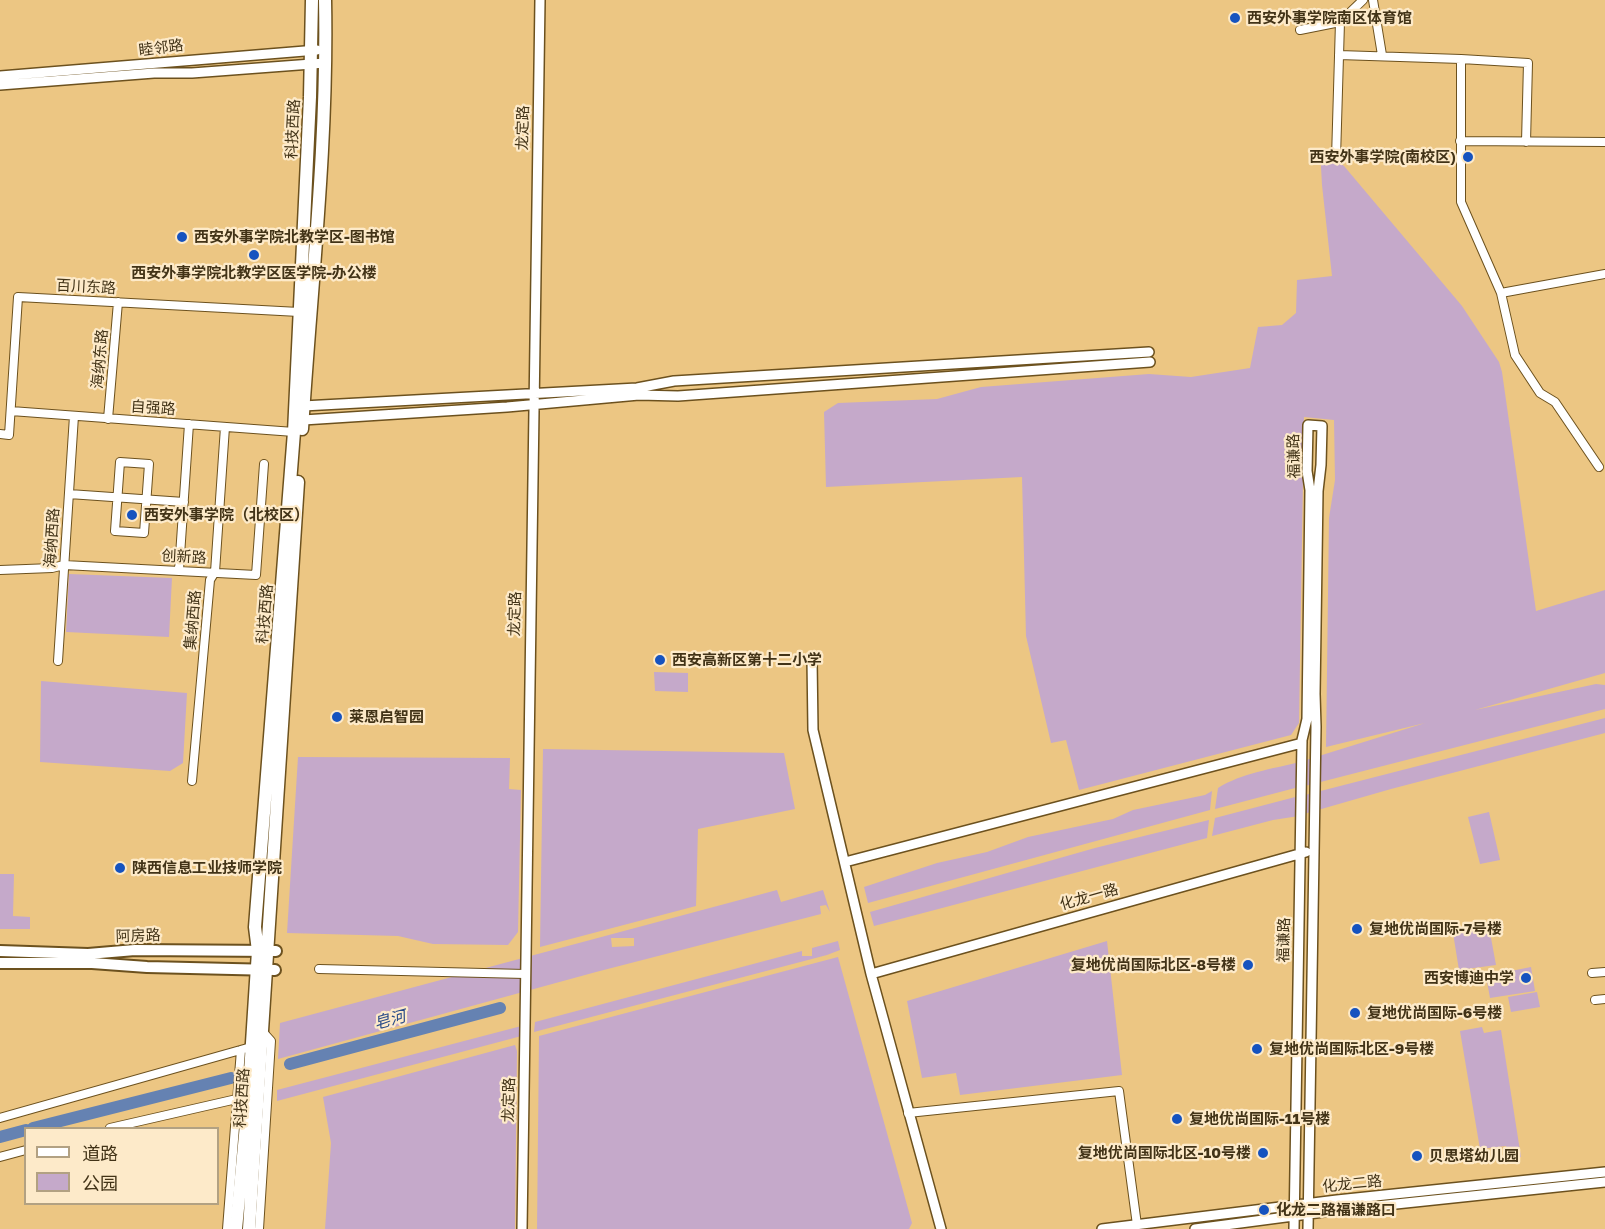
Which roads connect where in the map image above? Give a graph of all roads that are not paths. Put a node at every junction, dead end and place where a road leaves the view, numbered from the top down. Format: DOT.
graph roads {
  1 [pos="312,0"];
  2 [pos="325,0"];
  3 [pos="540,0"];
  4 [pos="1363,0"];
  5 [pos="1373,0"];
  6 [pos="1340,22"];
  7 [pos="1300,30"];
  8 [pos="326,50"];
  9 [pos="311,51"];
  10 [pos="1339,55"];
  11 [pos="1382,55"];
  12 [pos="1461,59"];
  13 [pos="326,63"];
  14 [pos="310,64"];
  15 [pos="0,76"];
  16 [pos="0,85"];
  17 [pos="1460,141"];
  18 [pos="1526,142"];
  19 [pos="1605,142"];
  20 [pos="1336,158"];
  21 [pos="1605,274"];
  22 [pos="1501,293"];
  23 [pos="118,302"];
  24 [pos="298,312"];
  25 [pos="533,398"];
  26 [pos="303,406"];
  27 [pos="11,411"];
  28 [pos="74,416"];
  29 [pos="108,419"];
  30 [pos="303,420"];
  31 [pos="189,424"];
  32 [pos="225,427"];
  33 [pos="294,432"];
  34 [pos="0,434"];
  35 [pos="264,464"];
  36 [pos="1599,467"];
  37 [pos="69,494"];
  38 [pos="117,497"];
  39 [pos="147,499"];
  40 [pos="184,502"];
  41 [pos="64,564"];
  42 [pos="0,570"];
  43 [pos="179,570"];
  44 [pos="215,572"];
  45 [pos="812,659"];
  46 [pos="58,661"];
  47 [pos="1302,743"];
  48 [pos="192,781"];
  49 [pos="1314,850"];
  50 [pos="1300,854"];
  51 [pos="845,862"];
  52 [pos="0,951"];
  53 [pos="267,951"];
  54 [pos="0,963"];
  55 [pos="319,969"];
  56 [pos="266,970"];
  57 [pos="1605,972"];
  58 [pos="1592,973"];
  59 [pos="525,974"];
  60 [pos="871,974"];
  61 [pos="1605,999"];
  62 [pos="1595,1000"];
  63 [pos="262,1031"];
  64 [pos="246,1049"];
  65 [pos="242,1097"];
  66 [pos="908,1113"];
  67 [pos="0,1118"];
  68 [pos="114,1127"];
  69 [pos="24,1151"];
  70 [pos="0,1157"];
  71 [pos="1605,1172"];
  72 [pos="1605,1182"];
  73 [pos="1309,1204"];
  74 [pos="1295,1206"];
  75 [pos="1309,1214"];
  76 [pos="1294,1216"];
  77 [pos="1137,1225"];
  78 [pos="226,1229"];
  79 [pos="236,1229"];
  80 [pos="249,1229"];
  81 [pos="259,1229"];
  82 [pos="522,1229"];
  83 [pos="941,1229"];
  84 [pos="1102,1229"];
  85 [pos="1195,1229"];
  86 [pos="1294,1229"];
  87 [pos="1308,1229"];
  1 -- 9 [label="main road, 科技西路"];
  2 -- 8 [label="main road, 科技西路"];
  3 -- 25 [label="street, 龙定路"];
  4 -- 6 [label="street"];
  5 -- 11 [label="street"];
  6 -- 7 [label="street"];
  6 -- 10 [label="street"];
  8 -- 9 [label="street, 睦邻路"];
  8 -- 13 [label="main road, 科技西路"];
  9 -- 14 [label="main road, 科技西路"];
  9 -- 15 [label="street, 睦邻路"];
  10 -- 11 [label="street"];
  10 -- 20 [label="street"];
  11 -- 12 [label="street"];
  12 -- 17 [label="street"];
  12 -- 18 [label="street"];
  13 -- 14 [label="street, 睦邻路"];
  13 -- 26 [label="main road, 科技西路"];
  14 -- 16 [label="street, 睦邻路"];
  14 -- 24 [label="main road, 科技西路"];
  17 -- 18 [label="street"];
  17 -- 22 [label="street"];
  18 -- 19 [label="street"];
  21 -- 22 [label="street"];
  22 -- 36 [label="street"];
  23 -- 24 [label="street, 百川东路"];
  23 -- 27 [label="street, 百川东路"];
  23 -- 29 [label="street, 海纳东路"];
  24 -- 33 [label="main road, 科技西路"];
  25 -- 25 [label="street"];
  25 -- 26 [label="street"];
  25 -- 30 [label="street"];
  25 -- 59 [label="street, 龙定路"];
  26 -- 30 [label="main road, 科技西路"];
  27 -- 28 [label="street, 自强路"];
  27 -- 34 [label="street, 百川东路"];
  28 -- 29 [label="street, 自强路"];
  28 -- 37 [label="street, 海纳西路"];
  29 -- 31 [label="street, 自强路"];
  30 -- 53 [label="main road, 科技西路"];
  31 -- 32 [label="street, 自强路"];
  31 -- 40 [label="street"];
  32 -- 33 [label="street, 自强路"];
  32 -- 44 [label="street, 集纳西路"];
  33 -- 53 [label="main road, 科技西路"];
  35 -- 44 [label="street, 创新路"];
  37 -- 38 [label="street"];
  37 -- 41 [label="street, 海纳西路"];
  38 -- 39 [label="street"];
  38 -- 39 [label="street"];
  38 -- 39 [label="street"];
  39 -- 40 [label="street"];
  40 -- 43 [label="street"];
  41 -- 42 [label="street, 创新路"];
  41 -- 43 [label="street, 创新路"];
  41 -- 46 [label="street, 海纳西路"];
  43 -- 44 [label="street, 创新路"];
  44 -- 48 [label="street, 集纳西路"];
  45 -- 51 [label="street"];
  47 -- 49 [label="street, 福谦路"];
  47 -- 50 [label="street, 福谦路"];
  47 -- 51 [label="street"];
  49 -- 50 [label="street, 化龙一路"];
  49 -- 73 [label="street, 福谦路"];
  50 -- 60 [label="street, 化龙一路"];
  50 -- 74 [label="street, 福谦路"];
  51 -- 60 [label="street"];
  52 -- 53 [label="main road, 阿房路"];
  53 -- 56 [label="main road, 科技西路"];
  54 -- 56 [label="main road, 阿房路"];
  55 -- 59 [label="street"];
  56 -- 63 [label="main road, 科技西路"];
  56 -- 64 [label="main road, 科技西路"];
  57 -- 58 [label="street"];
  59 -- 82 [label="street, 龙定路"];
  60 -- 66 [label="street"];
  61 -- 62 [label="street"];
  63 -- 80 [label="main road, 科技西路"];
  63 -- 81 [label="street"];
  64 -- 65 [label="main road, 科技西路"];
  64 -- 67 [label="street"];
  65 -- 68 [label="street"];
  65 -- 78 [label="street"];
  65 -- 79 [label="main road, 科技西路"];
  66 -- 77 [label="street"];
  66 -- 83 [label="street"];
  69 -- 70 [label="street"];
  71 -- 73 [label="street, 化龙二路"];
  72 -- 75 [label="street, 化龙二路"];
  73 -- 74 [label="street, 化龙二路"];
  73 -- 75 [label="street, 福谦路"];
  74 -- 76 [label="street, 福谦路"];
  74 -- 77 [label="street, 化龙二路"];
  75 -- 76 [label="street, 化龙二路"];
  75 -- 87 [label="street, 福谦路"];
  76 -- 85 [label="street, 化龙二路"];
  76 -- 86 [label="street, 福谦路"];
  77 -- 84 [label="street, 化龙二路"];
}
